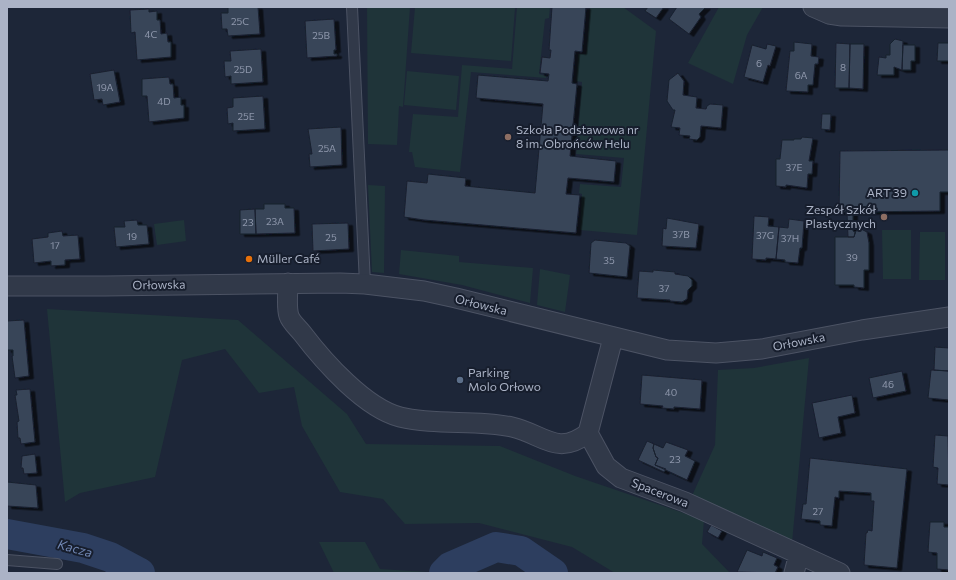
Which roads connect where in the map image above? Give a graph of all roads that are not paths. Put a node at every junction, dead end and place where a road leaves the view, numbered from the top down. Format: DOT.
graph roads {
  1 [pos="352,7"];
  2 [pos="813,7"];
  3 [pos="843,11"];
  4 [pos="949,18"];
  5 [pos="288,283"];
  6 [pos="364,284"];
  7 [pos="7,286"];
  8 [pos="949,317"];
  9 [pos="613,338"];
  10 [pos="588,433"];
  11 [pos="799,554"];
  12 [pos="7,560"];
  13 [pos="57,564"];
  14 [pos="794,573"];
  15 [pos="840,573"];
  1 -- 6 [label="lane"];
  2 -- 3 [label="street"];
  3 -- 4 [label="street"];
  5 -- 6 [label="street, Orłowska"];
  5 -- 7 [label="street, Orłowska"];
  5 -- 10 [label="street"];
  6 -- 9 [label="street, Orłowska"];
  8 -- 9 [label="street, Orłowska"];
  9 -- 10 [label="street"];
  10 -- 11 [label="street, Spacerowa"];
  11 -- 14 [label="street"];
  11 -- 15 [label="street, Spacerowa"];
  12 -- 13 [label="lane"];
}
